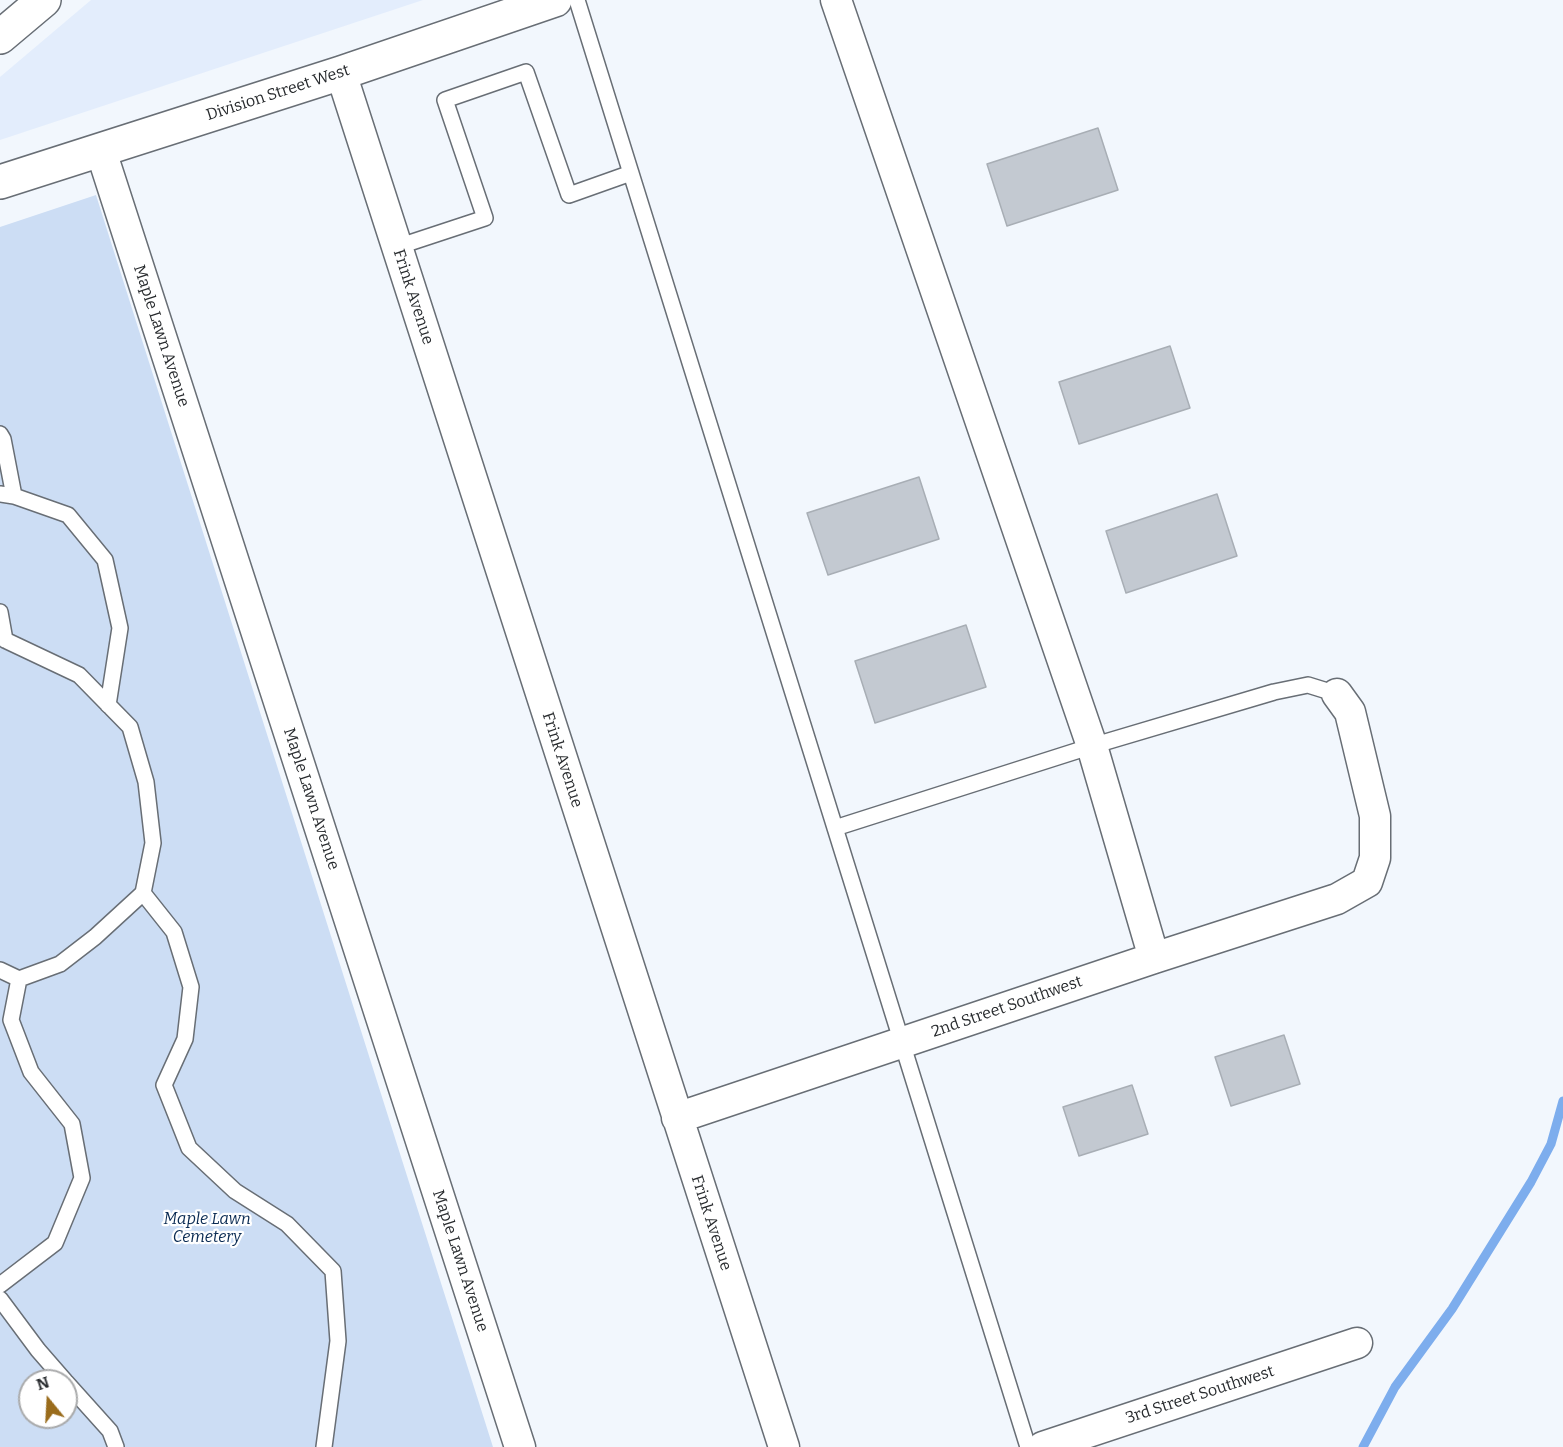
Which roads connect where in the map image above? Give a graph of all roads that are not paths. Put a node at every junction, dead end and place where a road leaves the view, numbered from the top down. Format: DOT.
graph roads {
  1 [pos="44,0"];
  2 [pos="555,0"];
  3 [pos="577,0"];
  4 [pos="836,0"];
  5 [pos="0,37"];
  6 [pos="341,73"];
  7 [pos="101,150"];
  8 [pos="631,172"];
  9 [pos="0,182"];
  10 [pos="397,248"];
  11 [pos="0,434"];
  12 [pos="7,495"];
  13 [pos="0,612"];
  14 [pos="2,641"];
  15 [pos="1337,694"];
  16 [pos="108,705"];
  17 [pos="1092,746"];
  18 [pos="835,828"];
  19 [pos="143,893"];
  20 [pos="1154,958"];
  21 [pos="0,970"];
  22 [pos="19,979"];
  23 [pos="902,1042"];
  24 [pos="677,1118"];
  25 [pos="0,1285"];
  26 [pos="0,1299"];
  27 [pos="1357,1343"];
  28 [pos="55,1369"];
  29 [pos="78,1395"];
  30 [pos="116,1447"];
  31 [pos="324,1447"];
  32 [pos="520,1447"];
  33 [pos="784,1447"];
  34 [pos="1028,1447"];
  35 [pos="1043,1447"];
  1 -- 5 [label="street"];
  2 -- 6 [label="street, Division Street West"];
  3 -- 8 [label="lane"];
  4 -- 17 [label="street"];
  6 -- 7 [label="street, Division Street West"];
  6 -- 10 [label="street, Frink Avenue"];
  7 -- 9 [label="street, Division Street West"];
  7 -- 32 [label="street, Maple Lawn Avenue"];
  8 -- 10 [label="lane"];
  8 -- 18 [label="lane"];
  10 -- 24 [label="street, Frink Avenue"];
  11 -- 12 [label="lane"];
  12 -- 16 [label="lane"];
  13 -- 14 [label="lane"];
  14 -- 16 [label="lane"];
  15 -- 17 [label="lane"];
  15 -- 20 [label="street, 2nd Street Southwest"];
  16 -- 19 [label="lane"];
  17 -- 18 [label="lane"];
  17 -- 20 [label="street"];
  18 -- 23 [label="lane"];
  19 -- 22 [label="lane"];
  19 -- 31 [label="lane"];
  20 -- 23 [label="street, 2nd Street Southwest"];
  21 -- 22 [label="lane"];
  22 -- 25 [label="lane"];
  23 -- 24 [label="street, 2nd Street Southwest"];
  23 -- 34 [label="lane"];
  24 -- 33 [label="street, Frink Avenue"];
  26 -- 28 [label="lane"];
  27 -- 35 [label="street, 3rd Street Southwest"];
  29 -- 30 [label="lane"];
}
